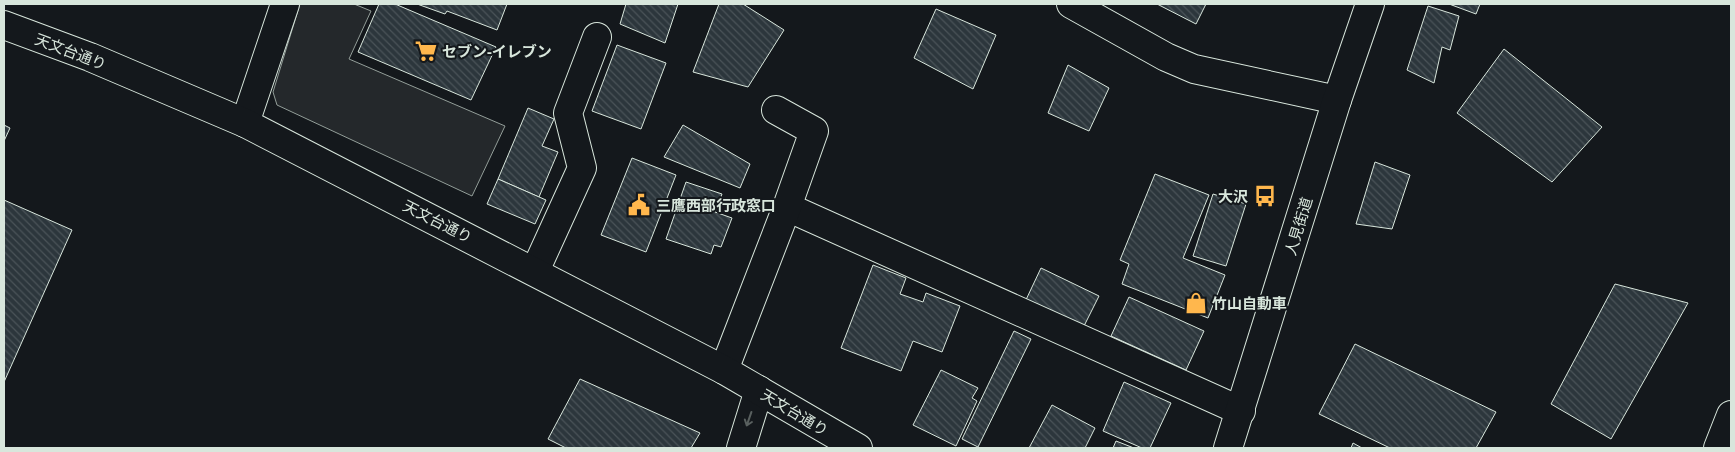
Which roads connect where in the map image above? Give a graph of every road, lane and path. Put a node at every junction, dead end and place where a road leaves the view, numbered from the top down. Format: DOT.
graph roads {
  1 [pos="285,4"];
  2 [pos="1071,4"];
  3 [pos="1370,4"];
  4 [pos="4,25"];
  5 [pos="597,37"];
  6 [pos="1337,100"];
  7 [pos="776,110"];
  8 [pos="245,123"];
  9 [pos="787,208"];
  10 [pos="535,271"];
  11 [pos="724,370"];
  12 [pos="759,390"];
  13 [pos="1241,411"];
  14 [pos="1731,415"];
  15 [pos="741,448"];
  16 [pos="858,448"];
  17 [pos="1228,448"];
  18 [pos="1718,448"];
  1 -- 8 [label="main road"];
  2 -- 6 [label="main road"];
  3 -- 6 [label="main road, 人見街道"];
  4 -- 8 [label="main road, 天文台通り"];
  5 -- 10 [label="main road"];
  6 -- 13 [label="main road, 人見街道"];
  7 -- 9 [label="main road"];
  8 -- 10 [label="main road, 天文台通り"];
  9 -- 11 [label="main road"];
  9 -- 13 [label="main road"];
  10 -- 11 [label="main road, 天文台通り"];
  11 -- 12 [label="main road, 天文台通り"];
  12 -- 15 [label="main road, one-way"];
  12 -- 16 [label="main road, 天文台通り"];
  13 -- 17 [label="main road, 人見街道"];
  14 -- 18 [label="main road"];
}
